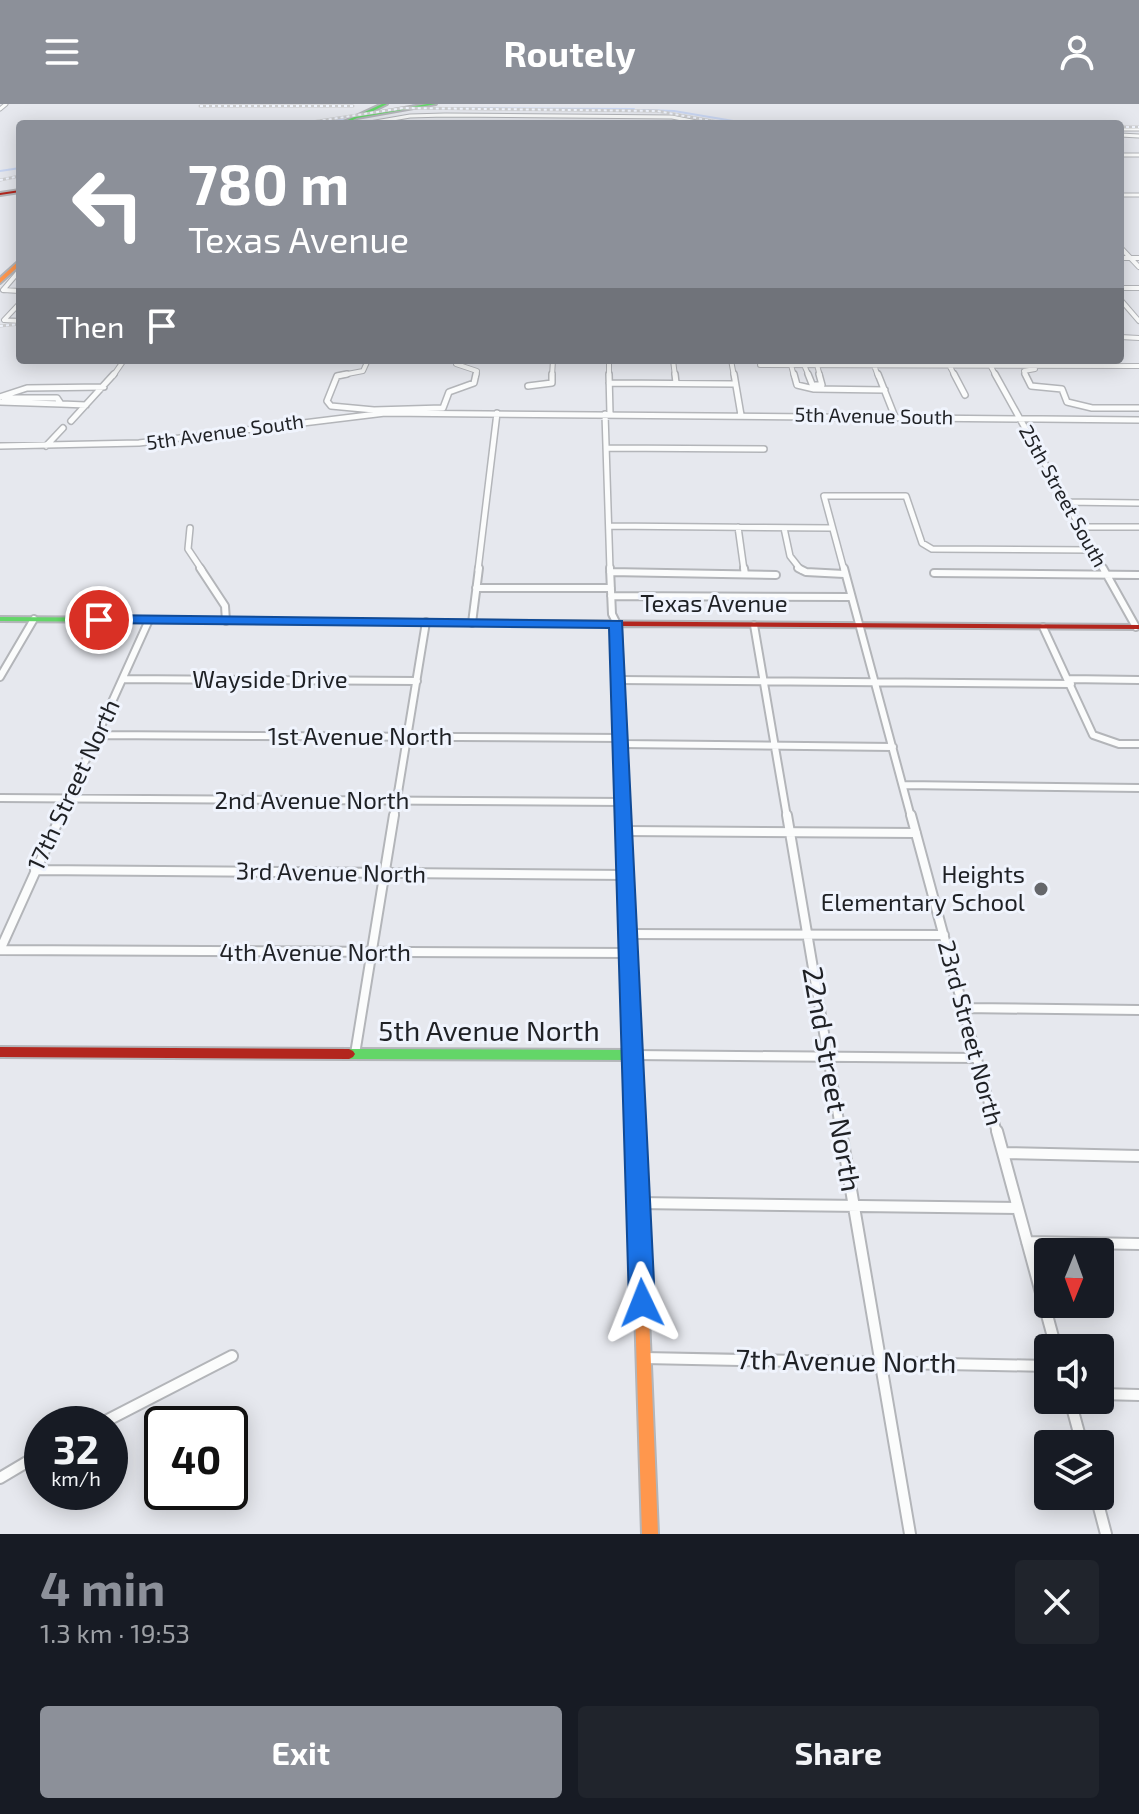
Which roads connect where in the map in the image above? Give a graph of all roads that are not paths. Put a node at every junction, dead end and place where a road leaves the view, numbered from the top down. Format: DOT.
graph roads {
  1 [pos="6,104"];
  2 [pos="434,104"];
  3 [pos="0,109"];
  4 [pos="379,111"];
  5 [pos="355,120"];
  6 [pos="370,120"];
  7 [pos="687,120"];
  8 [pos="1124,155"];
  9 [pos="1131,155"];
  10 [pos="1139,155"];
  11 [pos="1139,162"];
  12 [pos="1124,251"];
  13 [pos="1124,258"];
  14 [pos="1131,258"];
  15 [pos="1139,258"];
  16 [pos="1139,267"];
  17 [pos="1124,304"];
  18 [pos="16,307"];
  19 [pos="16,321"];
  20 [pos="1139,321"];
  21 [pos="121,364"];
  22 [pos="366,364"];
  23 [pos="456,364"];
  24 [pos="553,364"];
  25 [pos="609,364"];
  26 [pos="674,364"];
  27 [pos="732,364"];
  28 [pos="771,364"];
  29 [pos="794,364"];
  30 [pos="800,364"];
  31 [pos="836,364"];
  32 [pos="874,364"];
  33 [pos="924,364"];
  34 [pos="1098,364"];
  35 [pos="760,365"];
  36 [pos="804,365"];
  37 [pos="817,365"];
  38 [pos="949,365"];
  39 [pos="990,365"];
  40 [pos="1101,368"];
  41 [pos="1139,368"];
  42 [pos="609,383"];
  43 [pos="676,383"];
  44 [pos="735,384"];
  45 [pos="528,386"];
  46 [pos="104,387"];
  47 [pos="813,387"];
  48 [pos="885,390"];
  49 [pos="965,395"];
  50 [pos="0,399"];
  51 [pos="86,405"];
  52 [pos="1139,408"];
  53 [pos="497,413"];
  54 [pos="607,414"];
  55 [pos="741,415"];
  56 [pos="895,417"];
  57 [pos="1020,417"];
  58 [pos="1139,420"];
  59 [pos="71,421"];
  60 [pos="63,428"];
  61 [pos="0,446"];
  62 [pos="46,446"];
  63 [pos="606,448"];
  64 [pos="764,449"];
  65 [pos="1065,502"];
  66 [pos="1139,503"];
  67 [pos="609,526"];
  68 [pos="738,527"];
  69 [pos="1079,527"];
  70 [pos="1139,527"];
  71 [pos="190,528"];
  72 [pos="784,528"];
  73 [pos="831,528"];
  74 [pos="1092,550"];
  75 [pos="610,572"];
  76 [pos="934,573"];
  77 [pos="745,574"];
  78 [pos="844,574"];
  79 [pos="1106,574"];
  80 [pos="776,575"];
  81 [pos="1139,575"];
  82 [pos="476,588"];
  83 [pos="611,592"];
  84 [pos="851,597"];
  85 [pos="0,619"];
  86 [pos="34,619"];
  87 [pos="149,620"];
  88 [pos="226,621"];
  89 [pos="426,622"];
  90 [pos="472,623"];
  91 [pos="617,624"];
  92 [pos="754,625"];
  93 [pos="859,625"];
  94 [pos="1043,627"];
  95 [pos="1138,629"];
  96 [pos="0,677"];
  97 [pos="123,679"];
  98 [pos="620,680"];
  99 [pos="1139,680"];
  100 [pos="417,681"];
  101 [pos="764,681"];
  102 [pos="1070,681"];
  103 [pos="875,682"];
  104 [pos="97,735"];
  105 [pos="408,738"];
  106 [pos="622,741"];
  107 [pos="1139,744"];
  108 [pos="775,746"];
  109 [pos="893,747"];
  110 [pos="904,785"];
  111 [pos="1139,788"];
  112 [pos="0,798"];
  113 [pos="68,799"];
  114 [pos="397,801"];
  115 [pos="624,802"];
  116 [pos="625,831"];
  117 [pos="790,832"];
  118 [pos="916,833"];
  119 [pos="35,870"];
  120 [pos="385,873"];
  121 [pos="627,875"];
  122 [pos="629,934"];
  123 [pos="807,935"];
  124 [pos="944,935"];
  125 [pos="0,950"];
  126 [pos="630,953"];
  127 [pos="371,954"];
  128 [pos="963,1008"];
  129 [pos="1139,1010"];
  130 [pos="0,1052"];
  131 [pos="355,1054"];
  132 [pos="633,1055"];
  133 [pos="828,1057"];
  134 [pos="977,1058"];
  135 [pos="1003,1153"];
  136 [pos="1139,1156"];
  137 [pos="638,1203"];
  138 [pos="854,1205"];
  139 [pos="1018,1208"];
  140 [pos="1027,1242"];
  141 [pos="1139,1244"];
  142 [pos="1052,1334"];
  143 [pos="232,1356"];
  144 [pos="644,1358"];
  145 [pos="880,1361"];
  146 [pos="1034,1366"];
  147 [pos="1114,1394"];
  148 [pos="1139,1395"];
  149 [pos="128,1410"];
  150 [pos="24,1464"];
  151 [pos="0,1478"];
  152 [pos="1100,1510"];
  153 [pos="650,1534"];
  154 [pos="910,1534"];
  155 [pos="1106,1534"];
  1 -- 3 [label="street"];
  2 -- 4 [label="street"];
  4 -- 5 [label="street"];
  6 -- 7 [label="street"];
  8 -- 9 [label="street"];
  9 -- 10 [label="street"];
  9 -- 11 [label="street"];
  12 -- 14 [label="street"];
  13 -- 14 [label="street"];
  14 -- 15 [label="street"];
  14 -- 16 [label="street"];
  17 -- 20 [label="street"];
  18 -- 19 [label="street"];
  21 -- 46 [label="street"];
  22 -- 23 [label="street"];
  24 -- 45 [label="street"];
  25 -- 42 [label="street"];
  26 -- 43 [label="street"];
  27 -- 44 [label="street"];
  28 -- 35 [label="street"];
  29 -- 47 [label="street"];
  30 -- 36 [label="street"];
  31 -- 37 [label="street"];
  32 -- 48 [label="street"];
  33 -- 38 [label="street"];
  34 -- 40 [label="street"];
  36 -- 37 [label="street"];
  36 -- 47 [label="street"];
  37 -- 47 [label="street"];
  38 -- 39 [label="street"];
  38 -- 49 [label="street"];
  39 -- 40 [label="street"];
  39 -- 57 [label="street, 25th Street South"];
  40 -- 41 [label="street"];
  40 -- 52 [label="street"];
  42 -- 43 [label="street"];
  42 -- 54 [label="street"];
  43 -- 44 [label="street"];
  44 -- 55 [label="street"];
  46 -- 50 [label="street"];
  46 -- 51 [label="street"];
  47 -- 48 [label="street"];
  48 -- 56 [label="street"];
  50 -- 51 [label="street"];
  51 -- 59 [label="street"];
  53 -- 54 [label="street, 5th Avenue South"];
  53 -- 62 [label="street, 5th Avenue South"];
  53 -- 82 [label="street"];
  54 -- 55 [label="street, 5th Avenue South"];
  54 -- 63 [label="street"];
  55 -- 56 [label="street, 5th Avenue South"];
  56 -- 57 [label="street, 5th Avenue South"];
  57 -- 58 [label="street, 5th Avenue South"];
  57 -- 65 [label="street, 25th Street South"];
  60 -- 62 [label="street"];
  61 -- 62 [label="street, 5th Avenue South"];
  63 -- 64 [label="street"];
  63 -- 67 [label="street"];
  65 -- 66 [label="street"];
  65 -- 69 [label="street, 25th Street South"];
  67 -- 68 [label="street"];
  67 -- 75 [label="street"];
  68 -- 72 [label="street"];
  68 -- 77 [label="street"];
  69 -- 70 [label="street"];
  69 -- 74 [label="street, 25th Street South"];
  71 -- 88 [label="street"];
  72 -- 73 [label="street"];
  72 -- 78 [label="street"];
  73 -- 74 [label="street, 23rd Street North"];
  73 -- 78 [label="street, 23rd Street North"];
  74 -- 79 [label="street, 25th Street South"];
  75 -- 77 [label="street"];
  75 -- 83 [label="street"];
  76 -- 79 [label="street"];
  77 -- 80 [label="street"];
  78 -- 84 [label="street, 23rd Street North"];
  79 -- 81 [label="street"];
  79 -- 95 [label="street, 25th Street South"];
  82 -- 83 [label="street"];
  82 -- 90 [label="street"];
  83 -- 84 [label="street"];
  83 -- 91 [label="street"];
  84 -- 93 [label="street, 23rd Street North"];
  85 -- 86 [label="street, Texas Avenue"];
  86 -- 87 [label="street, Texas Avenue"];
  86 -- 96 [label="street"];
  87 -- 88 [label="street, Texas Avenue"];
  87 -- 97 [label="street, 17th Street North"];
  88 -- 89 [label="street, Texas Avenue"];
  89 -- 90 [label="street, Texas Avenue"];
  89 -- 100 [label="street"];
  90 -- 91 [label="street, Texas Avenue"];
  91 -- 92 [label="street, Texas Avenue"];
  91 -- 98 [label="street"];
  92 -- 93 [label="street, Texas Avenue"];
  92 -- 101 [label="street, 22nd Street North"];
  93 -- 94 [label="street, Texas Avenue"];
  93 -- 103 [label="street, 23rd Street North"];
  94 -- 95 [label="street, Texas Avenue"];
  94 -- 102 [label="street"];
  97 -- 100 [label="street, Wayside Drive"];
  97 -- 104 [label="street, 17th Street North"];
  98 -- 101 [label="street"];
  98 -- 106 [label="street"];
  99 -- 102 [label="street"];
  100 -- 105 [label="street"];
  101 -- 103 [label="street"];
  101 -- 108 [label="street, 22nd Street North"];
  102 -- 103 [label="street"];
  102 -- 107 [label="street"];
  103 -- 109 [label="street, 23rd Street North"];
  104 -- 105 [label="street, 1st Avenue North"];
  104 -- 113 [label="street, 17th Street North"];
  105 -- 106 [label="street, 1st Avenue North"];
  105 -- 114 [label="street"];
  106 -- 108 [label="street"];
  106 -- 115 [label="street"];
  108 -- 109 [label="street"];
  108 -- 117 [label="street, 22nd Street North"];
  109 -- 110 [label="street, 23rd Street North"];
  110 -- 111 [label="street"];
  110 -- 118 [label="street, 23rd Street North"];
  112 -- 113 [label="street, 2nd Avenue North"];
  113 -- 114 [label="street, 2nd Avenue North"];
  113 -- 119 [label="street, 17th Street North"];
  114 -- 115 [label="street, 2nd Avenue North"];
  114 -- 120 [label="street"];
  115 -- 116 [label="street"];
  116 -- 117 [label="street"];
  116 -- 121 [label="street"];
  117 -- 118 [label="street"];
  117 -- 123 [label="street, 22nd Street North"];
  118 -- 124 [label="street, 23rd Street North"];
  119 -- 120 [label="street, 3rd Avenue North"];
  119 -- 125 [label="street, 17th Street North"];
  120 -- 121 [label="street, 3rd Avenue North"];
  120 -- 127 [label="street"];
  121 -- 122 [label="street"];
  122 -- 123 [label="street"];
  122 -- 126 [label="street"];
  123 -- 124 [label="street"];
  123 -- 133 [label="street, 22nd Street North"];
  124 -- 128 [label="street, 23rd Street North"];
  125 -- 127 [label="street, 4th Avenue North"];
  126 -- 127 [label="street, 4th Avenue North"];
  126 -- 132 [label="street"];
  127 -- 131 [label="street"];
  128 -- 129 [label="street"];
  128 -- 134 [label="street, 23rd Street North"];
  130 -- 131 [label="street, 5th Avenue North"];
  131 -- 132 [label="street, 5th Avenue North"];
  132 -- 133 [label="street, 5th Avenue North"];
  132 -- 137 [label="street"];
  133 -- 134 [label="street, 5th Avenue North"];
  133 -- 138 [label="street, 22nd Street North"];
  134 -- 135 [label="street, 23rd Street North"];
  135 -- 136 [label="street"];
  135 -- 139 [label="street, 23rd Street North"];
  137 -- 138 [label="street"];
  137 -- 144 [label="street"];
  138 -- 139 [label="street"];
  138 -- 145 [label="street, 22nd Street North"];
  139 -- 140 [label="street, 23rd Street North"];
  140 -- 141 [label="street"];
  140 -- 142 [label="street, 23rd Street North"];
  143 -- 149 [label="street"];
  144 -- 145 [label="street, 7th Avenue North"];
  144 -- 153 [label="street"];
  145 -- 146 [label="street, 7th Avenue North"];
  145 -- 154 [label="street, 22nd Street North"];
  147 -- 148 [label="street"];
  150 -- 151 [label="street"];
  152 -- 155 [label="street"];
}
